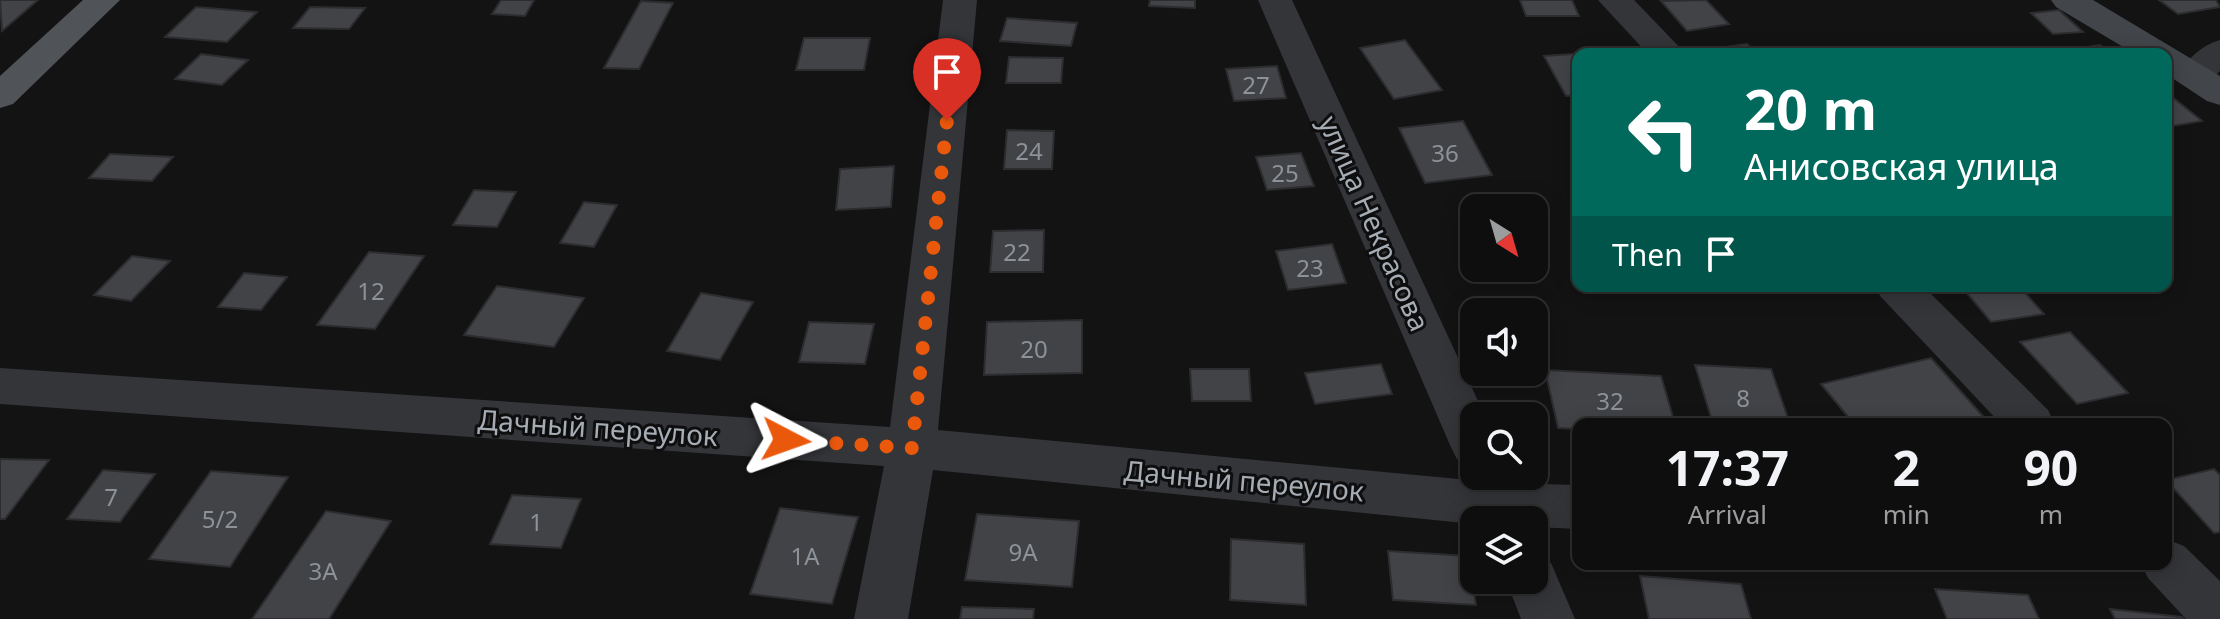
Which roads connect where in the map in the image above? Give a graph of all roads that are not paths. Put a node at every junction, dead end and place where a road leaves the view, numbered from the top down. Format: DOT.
graph roads {
  1 [pos="103,0"];
  2 [pos="960,0"];
  3 [pos="1275,0"];
  4 [pos="1615,0"];
  5 [pos="2068,0"];
  6 [pos="1662,48"];
  7 [pos="2159,48"];
  8 [pos="2172,55"];
  9 [pos="2192,66"];
  10 [pos="0,96"];
  11 [pos="1902,292"];
  12 [pos="0,386"];
  13 [pos="1460,414"];
  14 [pos="2025,418"];
  15 [pos="912,448"];
  16 [pos="1498,500"];
  17 [pos="1572,506"];
  18 [pos="2172,568"];
  19 [pos="1538,594"];
  20 [pos="2220,617"];
  21 [pos="881,619"];
  22 [pos="1548,619"];
  1 -- 10 [label="main road"];
  2 -- 15 [label="street"];
  3 -- 13 [label="street, улица Некрасова"];
  4 -- 6 [label="street"];
  5 -- 7 [label="street"];
  8 -- 9 [label="street"];
  11 -- 14 [label="street"];
  12 -- 15 [label="street, Дачный переулок"];
  15 -- 16 [label="street, Дачный переулок"];
  15 -- 21 [label="street"];
  16 -- 17 [label="street, Дачный переулок"];
  18 -- 20 [label="street"];
  19 -- 22 [label="street"];
}
